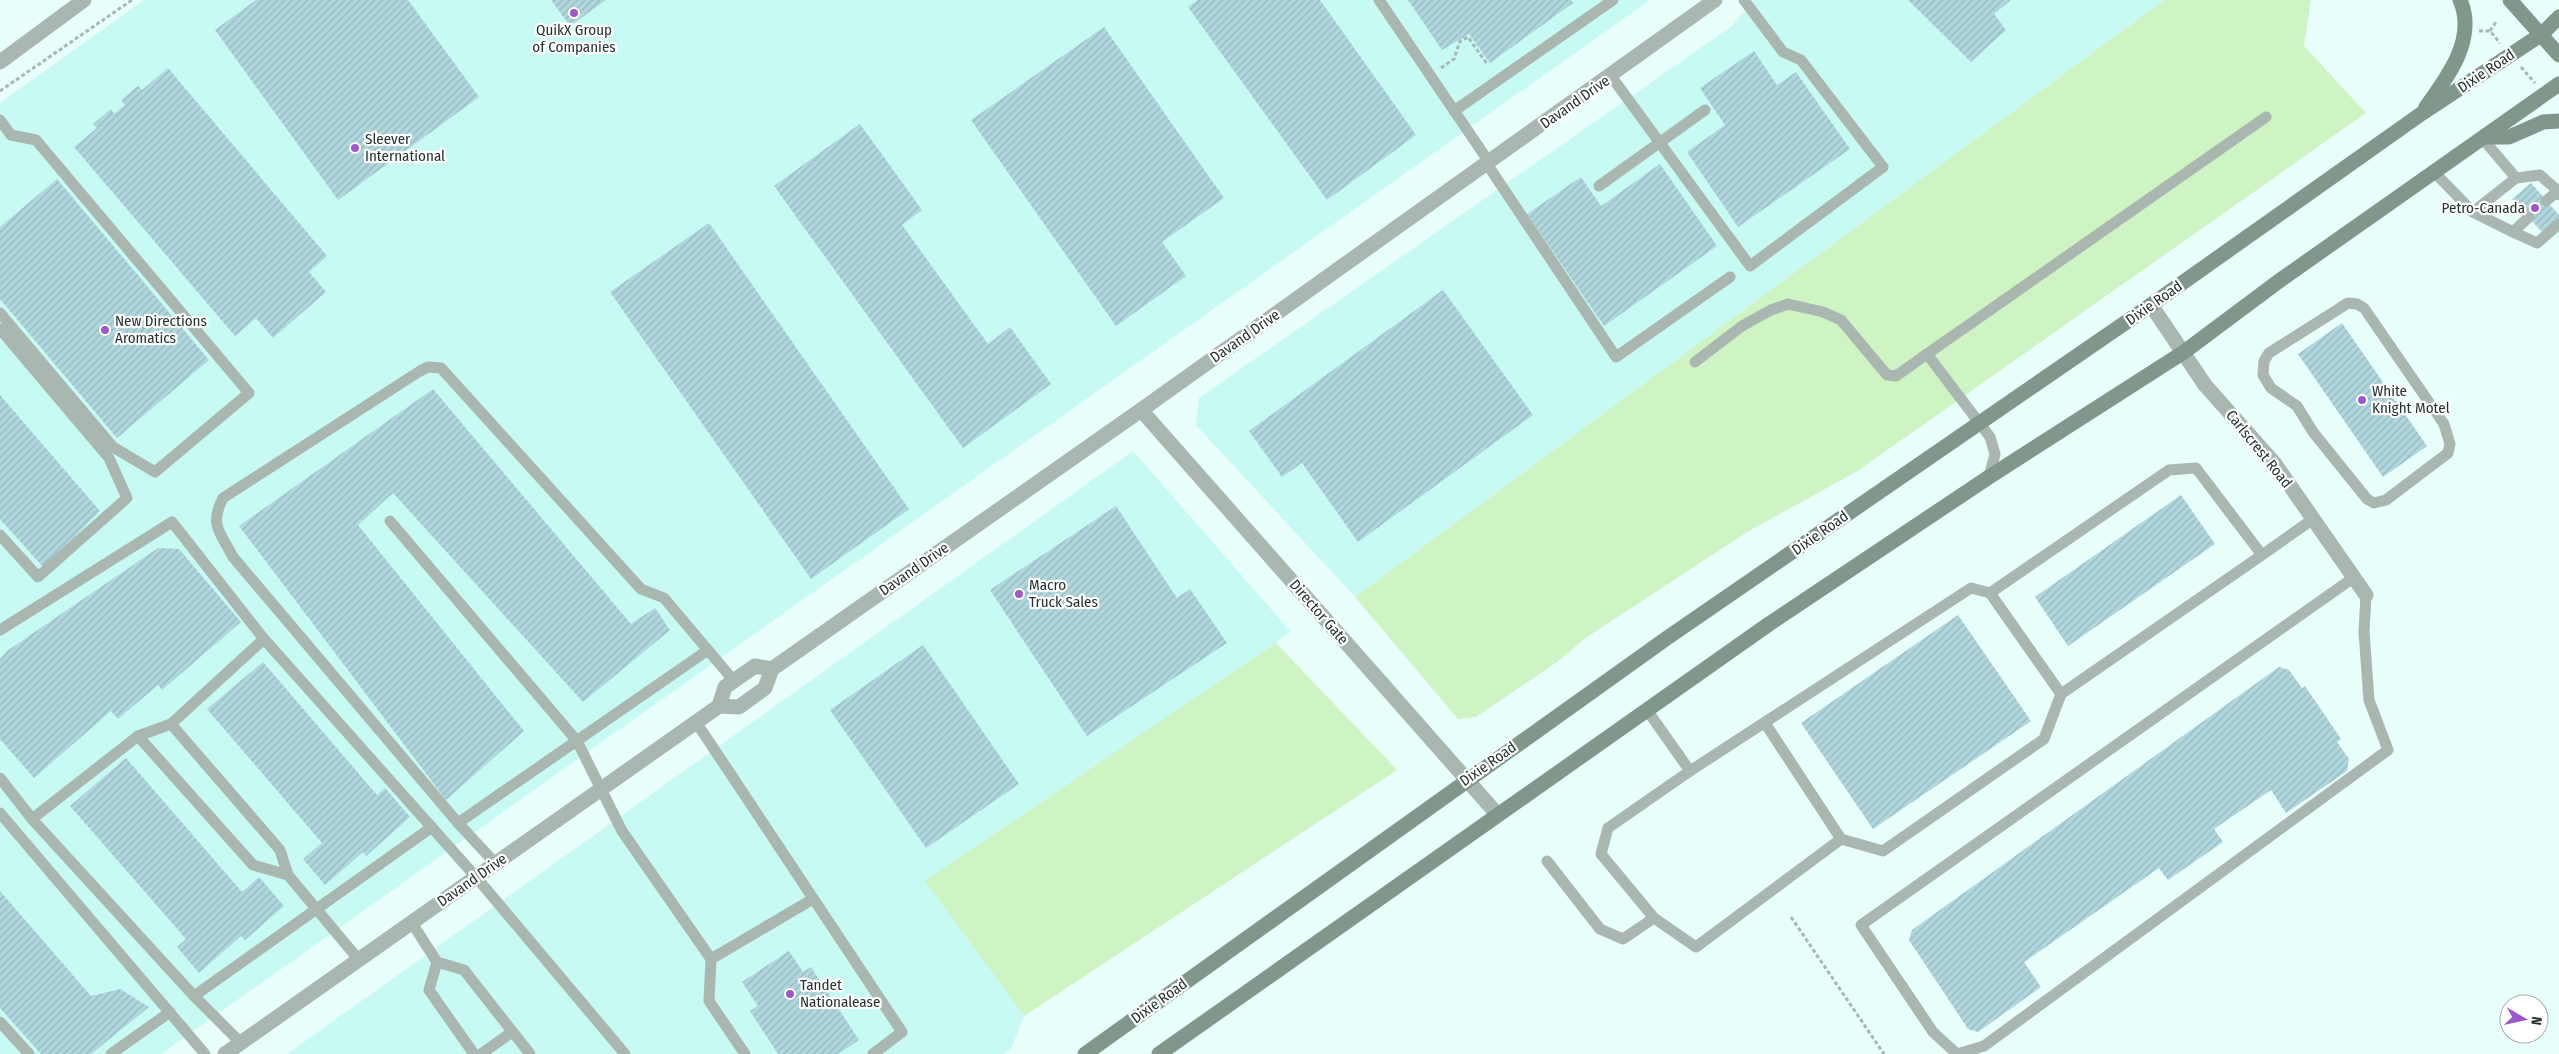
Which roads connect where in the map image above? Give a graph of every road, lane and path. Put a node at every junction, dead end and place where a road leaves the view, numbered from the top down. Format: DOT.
graph roads {
  1 [pos="84,0"];
  2 [pos="132,0"];
  3 [pos="1379,0"];
  4 [pos="1613,0"];
  5 [pos="1715,0"];
  6 [pos="1744,0"];
  7 [pos="2460,0"];
  8 [pos="2510,0"];
  9 [pos="2559,17"];
  10 [pos="2496,22"];
  11 [pos="2475,31"];
  12 [pos="2490,31"];
  13 [pos="2542,34"];
  14 [pos="2511,55"];
  15 [pos="2559,55"];
  16 [pos="0,62"];
  17 [pos="1487,64"];
  18 [pos="1431,75"];
  19 [pos="1611,76"];
  20 [pos="2559,84"];
  21 [pos="0,91"];
  22 [pos="2544,94"];
  23 [pos="1705,110"];
  24 [pos="1454,112"];
  25 [pos="2422,114"];
  26 [pos="2266,118"];
  27 [pos="0,120"];
  28 [pos="2559,121"];
  29 [pos="5,137"];
  30 [pos="2484,138"];
  31 [pos="1660,143"];
  32 [pos="1488,163"];
  33 [pos="2434,173"];
  34 [pos="2516,178"];
  35 [pos="1599,186"];
  36 [pos="2558,192"];
  37 [pos="2546,201"];
  38 [pos="2473,212"];
  39 [pos="2529,217"];
  40 [pos="2559,224"];
  41 [pos="2513,232"];
  42 [pos="1730,277"];
  43 [pos="2151,305"];
  44 [pos="0,313"];
  45 [pos="0,329"];
  46 [pos="2184,352"];
  47 [pos="1928,354"];
  48 [pos="1694,362"];
  49 [pos="1141,410"];
  50 [pos="1981,422"];
  51 [pos="2313,432"];
  52 [pos="1989,477"];
  53 [pos="2314,519"];
  54 [pos="390,520"];
  55 [pos="0,535"];
  56 [pos="2262,555"];
  57 [pos="2353,578"];
  58 [pos="1990,593"];
  59 [pos="2366,595"];
  60 [pos="0,630"];
  61 [pos="264,639"];
  62 [pos="708,650"];
  63 [pos="772,669"];
  64 [pos="734,681"];
  65 [pos="2061,694"];
  66 [pos="719,706"];
  67 [pos="1647,710"];
  68 [pos="696,722"];
  69 [pos="1765,722"];
  70 [pos="171,724"];
  71 [pos="138,736"];
  72 [pos="577,741"];
  73 [pos="1690,771"];
  74 [pos="0,778"];
  75 [pos="1467,779"];
  76 [pos="601,788"];
  77 [pos="0,813"];
  78 [pos="1497,814"];
  79 [pos="32,819"];
  80 [pos="458,823"];
  81 [pos="432,827"];
  82 [pos="1841,839"];
  83 [pos="1547,862"];
  84 [pos="496,864"];
  85 [pos="288,876"];
  86 [pos="476,877"];
  87 [pos="813,898"];
  88 [pos="318,909"];
  89 [pos="1791,917"];
  90 [pos="1654,918"];
  91 [pos="412,922"];
  92 [pos="711,959"];
  93 [pos="359,960"];
  94 [pos="437,962"];
  95 [pos="194,996"];
  96 [pos="170,1012"];
  97 [pos="0,1022"];
  98 [pos="512,1032"];
  99 [pos="241,1043"];
  100 [pos="28,1054"];
  101 [pos="111,1054"];
  102 [pos="206,1054"];
  103 [pos="225,1054"];
  104 [pos="474,1054"];
  105 [pos="481,1054"];
  106 [pos="530,1054"];
  107 [pos="625,1054"];
  108 [pos="745,1054"];
  109 [pos="873,1054"];
  110 [pos="1085,1054"];
  111 [pos="1159,1054"];
  112 [pos="1884,1054"];
  1 -- 16 [label="street"];
  2 -- 21 [label="path"];
  3 -- 18 [label="lane"];
  4 -- 24 [label="lane"];
  5 -- 19 [label="street, Davand Drive"];
  6 -- 31 [label="lane"];
  7 -- 25 [label="main road"];
  8 -- 13 [label="main road"];
  9 -- 13 [label="main road, Dixie Road"];
  10 -- 12 [label="path"];
  11 -- 12 [label="path"];
  12 -- 14 [label="path"];
  13 -- 14 [label="main road, Dixie Road"];
  13 -- 15 [label="main road"];
  14 -- 22 [label="path"];
  14 -- 25 [label="main road, Dixie Road"];
  17 -- 18 [label="path"];
  18 -- 24 [label="lane"];
  19 -- 31 [label="lane"];
  19 -- 32 [label="street, Davand Drive"];
  20 -- 22 [label="main road"];
  22 -- 30 [label="main road"];
  23 -- 31 [label="lane"];
  24 -- 32 [label="lane"];
  25 -- 43 [label="main road, Dixie Road"];
  26 -- 47 [label="lane"];
  27 -- 29 [label="lane"];
  28 -- 30 [label="main road"];
  29 -- 44 [label="lane"];
  30 -- 33 [label="main road"];
  30 -- 34 [label="lane"];
  31 -- 35 [label="lane"];
  32 -- 42 [label="lane"];
  32 -- 49 [label="street, Davand Drive"];
  33 -- 38 [label="lane"];
  33 -- 46 [label="main road"];
  34 -- 36 [label="lane"];
  34 -- 38 [label="lane"];
  36 -- 37 [label="lane"];
  38 -- 41 [label="lane"];
  39 -- 41 [label="lane"];
  40 -- 41 [label="lane"];
  43 -- 46 [label="street, Carlscrest Road"];
  43 -- 50 [label="main road, Dixie Road"];
  45 -- 55 [label="lane"];
  46 -- 52 [label="main road"];
  46 -- 53 [label="street, Carlscrest Road"];
  47 -- 48 [label="lane"];
  47 -- 50 [label="lane"];
  49 -- 63 [label="street, Davand Drive"];
  49 -- 75 [label="street, Director Gate"];
  50 -- 52 [label="lane"];
  50 -- 75 [label="main road, Dixie Road"];
  51 -- 51 [label="lane"];
  52 -- 67 [label="main road"];
  53 -- 56 [label="lane"];
  53 -- 57 [label="street, Carlscrest Road"];
  54 -- 72 [label="lane"];
  56 -- 58 [label="lane"];
  56 -- 65 [label="lane"];
  57 -- 59 [label="street, Carlscrest Road"];
  57 -- 59 [label="lane"];
  58 -- 65 [label="lane"];
  58 -- 69 [label="lane"];
  60 -- 61 [label="lane"];
  61 -- 70 [label="lane"];
  61 -- 81 [label="lane"];
  62 -- 64 [label="lane"];
  62 -- 72 [label="lane"];
  62 -- 80 [label="lane"];
  63 -- 64 [label="street"];
  63 -- 66 [label="street, Davand Drive"];
  64 -- 66 [label="street"];
  65 -- 82 [label="lane"];
  66 -- 68 [label="street, Davand Drive"];
  67 -- 73 [label="lane"];
  67 -- 78 [label="main road"];
  68 -- 76 [label="street, Davand Drive"];
  68 -- 87 [label="lane"];
  69 -- 73 [label="lane"];
  69 -- 82 [label="lane"];
  70 -- 71 [label="lane"];
  70 -- 85 [label="lane"];
  71 -- 79 [label="lane"];
  71 -- 85 [label="lane"];
  72 -- 76 [label="lane"];
  72 -- 80 [label="lane"];
  73 -- 90 [label="lane"];
  74 -- 79 [label="lane"];
  75 -- 78 [label="street, Director Gate"];
  75 -- 110 [label="main road, Dixie Road"];
  76 -- 84 [label="street, Davand Drive"];
  76 -- 92 [label="lane"];
  77 -- 96 [label="lane"];
  78 -- 111 [label="main road"];
  79 -- 95 [label="lane"];
  80 -- 84 [label="lane"];
  81 -- 86 [label="lane"];
  81 -- 88 [label="lane"];
  82 -- 90 [label="lane"];
  83 -- 90 [label="lane"];
  84 -- 86 [label="street, Davand Drive"];
  85 -- 88 [label="lane"];
  86 -- 91 [label="street, Davand Drive"];
  86 -- 107 [label="lane"];
  87 -- 92 [label="lane"];
  87 -- 109 [label="lane"];
  88 -- 93 [label="lane"];
  88 -- 95 [label="lane"];
  89 -- 112 [label="path"];
  91 -- 93 [label="street, Davand Drive"];
  91 -- 94 [label="lane"];
  92 -- 108 [label="lane"];
  93 -- 99 [label="street, Davand Drive"];
  94 -- 98 [label="lane"];
  94 -- 104 [label="lane"];
  95 -- 99 [label="lane"];
  96 -- 101 [label="lane"];
  96 -- 102 [label="lane"];
  97 -- 100 [label="lane"];
  98 -- 105 [label="lane"];
  98 -- 106 [label="lane"];
  99 -- 103 [label="street, Davand Drive"];
}
